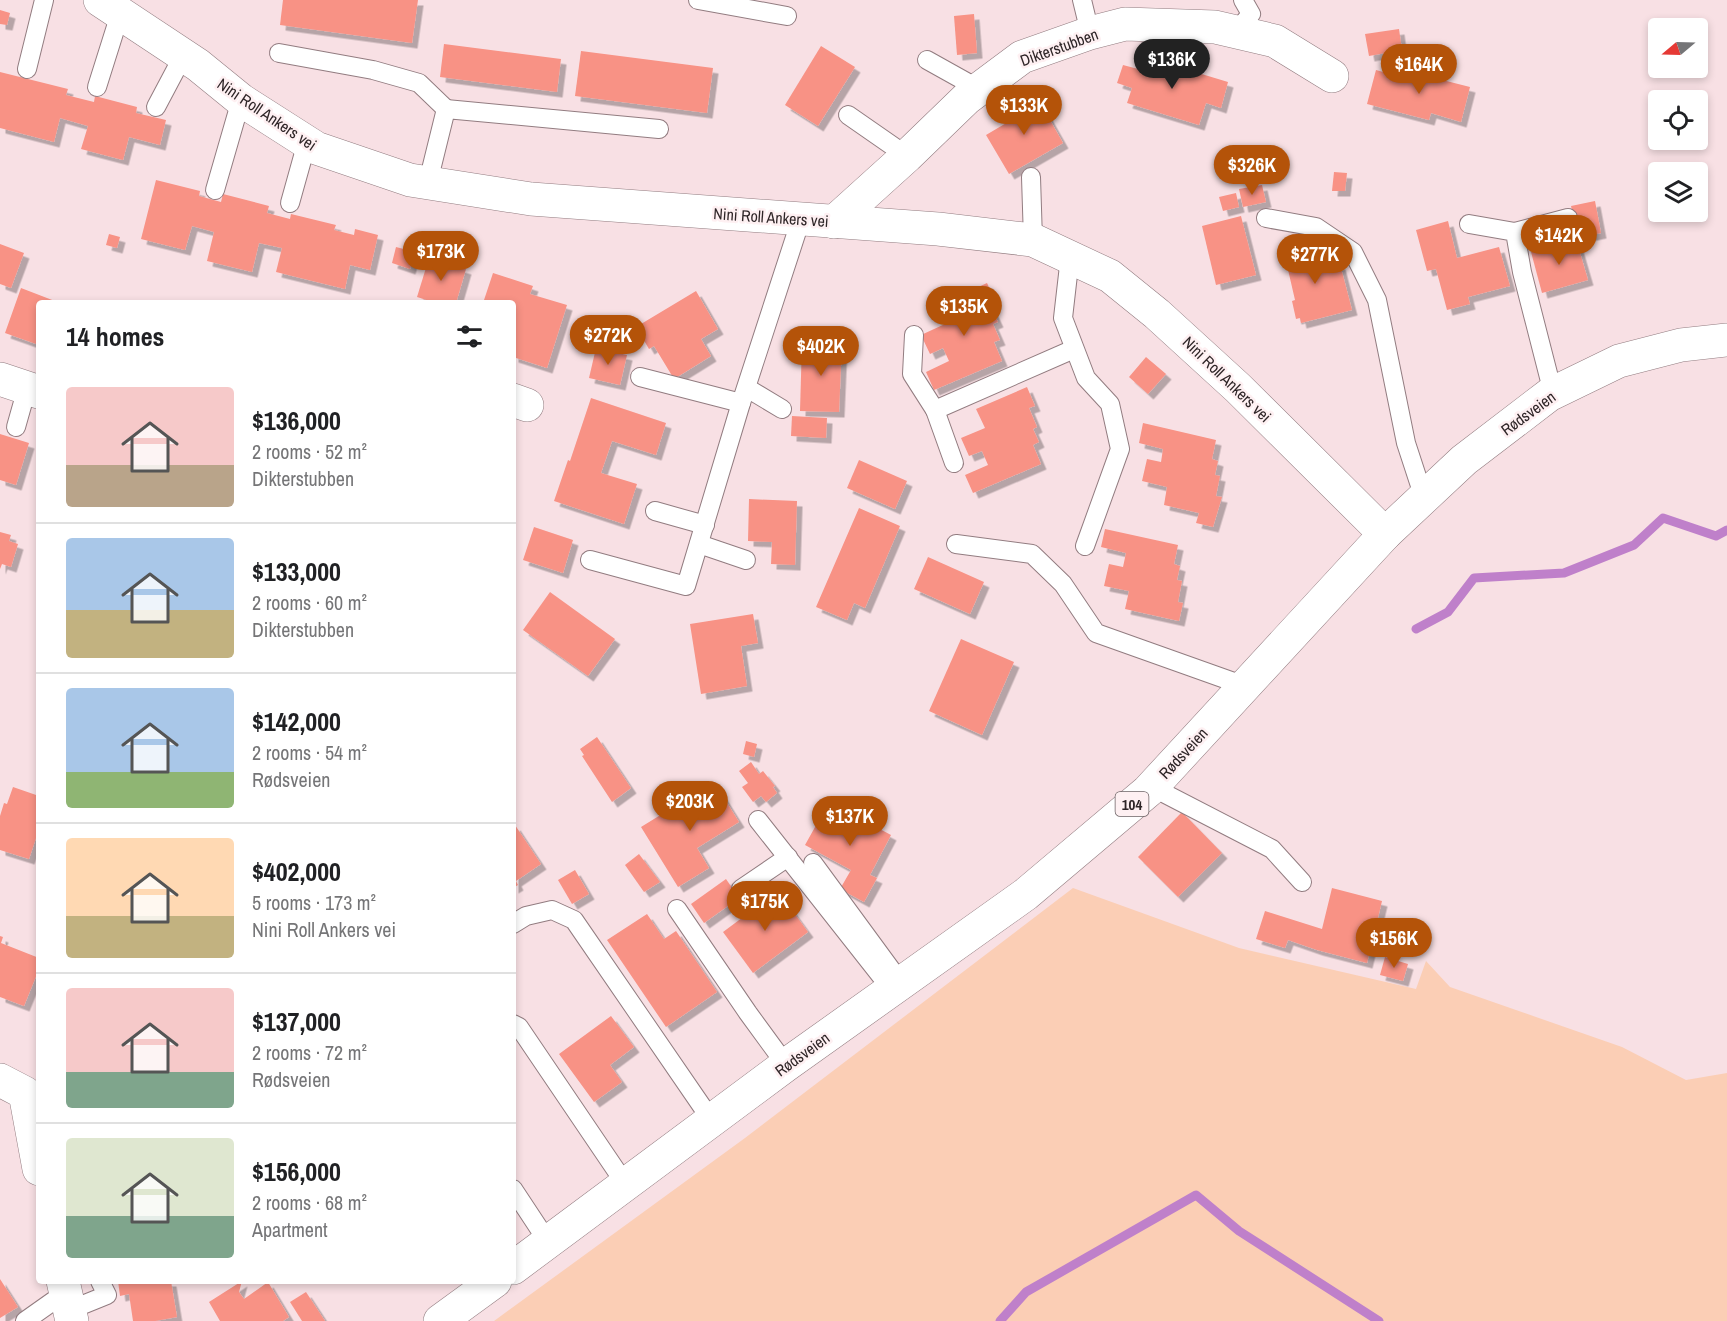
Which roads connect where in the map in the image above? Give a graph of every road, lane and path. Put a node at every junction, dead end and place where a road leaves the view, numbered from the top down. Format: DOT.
graph roads {
  1 [pos="44,0"];
  2 [pos="698,0"];
  3 [pos="1082,0"];
  4 [pos="1243,0"];
  5 [pos="110,7"];
  6 [pos="787,16"];
  7 [pos="1236,32"];
  8 [pos="1090,33"];
  9 [pos="279,53"];
  10 [pos="183,56"];
  11 [pos="927,60"];
  12 [pos="27,69"];
  13 [pos="1332,76"];
  14 [pos="97,87"];
  15 [pos="979,89"];
  16 [pos="241,100"];
  17 [pos="156,107"];
  18 [pos="446,109"];
  19 [pos="848,114"];
  20 [pos="659,129"];
  21 [pos="307,142"];
  22 [pos="908,156"];
  23 [pos="1030,177"];
  24 [pos="428,182"];
  25 [pos="215,190"];
  26 [pos="290,203"];
  27 [pos="1266,218"];
  28 [pos="1568,218"];
  29 [pos="801,219"];
  30 [pos="834,222"];
  31 [pos="1469,224"];
  32 [pos="1515,232"];
  33 [pos="1033,240"];
  34 [pos="1070,256"];
  35 [pos="914,335"];
  36 [pos="1727,340"];
  37 [pos="1074,349"];
  38 [pos="640,377"];
  39 [pos="22,386"];
  40 [pos="1553,393"];
  41 [pos="744,396"];
  42 [pos="782,409"];
  43 [pos="935,410"];
  44 [pos="16,427"];
  45 [pos="954,463"];
  46 [pos="1424,498"];
  47 [pos="655,511"];
  48 [pos="705,525"];
  49 [pos="1385,534"];
  50 [pos="699,544"];
  51 [pos="956,544"];
  52 [pos="1084,546"];
  53 [pos="590,560"];
  54 [pos="746,560"];
  55 [pos="1245,686"];
  56 [pos="1152,787"];
  57 [pos="758,820"];
  58 [pos="788,857"];
  59 [pos="813,863"];
  60 [pos="1302,882"];
  61 [pos="741,889"];
  62 [pos="677,909"];
  63 [pos="516,922"];
  64 [pos="897,986"];
  65 [pos="516,1026"];
  66 [pos="786,1065"];
  67 [pos="26,1092"];
  68 [pos="712,1121"];
  69 [pos="36,1150"];
  70 [pos="626,1185"];
  71 [pos="516,1194"];
  72 [pos="548,1242"];
  73 [pos="516,1266"];
  74 [pos="102,1284"];
  75 [pos="491,1284"];
  76 [pos="68,1301"];
  77 [pos="25,1321"];
  78 [pos="440,1321"];
  1 -- 12 [label="lane"];
  2 -- 6 [label="lane"];
  3 -- 8 [label="lane"];
  4 -- 7 [label="lane"];
  5 -- 10 [label="street, Nini Roll Ankers vei"];
  5 -- 14 [label="lane"];
  7 -- 8 [label="street, Dikterstubben"];
  7 -- 13 [label="street, Dikterstubben"];
  8 -- 15 [label="street, Dikterstubben"];
  9 -- 18 [label="lane"];
  10 -- 16 [label="street, Nini Roll Ankers vei"];
  10 -- 17 [label="lane"];
  11 -- 15 [label="lane"];
  15 -- 22 [label="street, Dikterstubben"];
  16 -- 21 [label="street, Nini Roll Ankers vei"];
  16 -- 25 [label="lane"];
  18 -- 20 [label="lane"];
  18 -- 24 [label="lane"];
  19 -- 22 [label="lane"];
  21 -- 24 [label="street, Nini Roll Ankers vei"];
  21 -- 26 [label="lane"];
  22 -- 30 [label="street, Dikterstubben"];
  23 -- 33 [label="lane"];
  24 -- 29 [label="street, Nini Roll Ankers vei"];
  27 -- 46 [label="lane"];
  28 -- 32 [label="lane"];
  29 -- 30 [label="street, Nini Roll Ankers vei"];
  29 -- 41 [label="lane"];
  30 -- 33 [label="street, Nini Roll Ankers vei"];
  31 -- 32 [label="lane"];
  32 -- 40 [label="lane"];
  33 -- 34 [label="street, Nini Roll Ankers vei"];
  34 -- 37 [label="lane"];
  34 -- 49 [label="street, Nini Roll Ankers vei"];
  35 -- 43 [label="lane"];
  36 -- 40 [label="street, Rødsveien / 104"];
  37 -- 43 [label="lane"];
  37 -- 52 [label="lane"];
  38 -- 41 [label="lane"];
  39 -- 44 [label="lane"];
  40 -- 46 [label="street, Rødsveien / 104"];
  41 -- 42 [label="lane"];
  41 -- 48 [label="lane"];
  43 -- 45 [label="lane"];
  46 -- 49 [label="street, Rødsveien / 104"];
  47 -- 48 [label="lane"];
  48 -- 50 [label="lane"];
  49 -- 55 [label="street, Rødsveien / 104"];
  50 -- 53 [label="lane"];
  50 -- 54 [label="lane"];
  51 -- 55 [label="lane"];
  55 -- 56 [label="street, Rødsveien / 104"];
  56 -- 60 [label="lane"];
  56 -- 64 [label="street, Rødsveien / 104"];
  57 -- 58 [label="lane"];
  58 -- 61 [label="lane"];
  58 -- 64 [label="lane"];
  59 -- 64 [label="lane"];
  62 -- 66 [label="lane"];
  63 -- 68 [label="lane"];
  64 -- 66 [label="street, Rødsveien / 104"];
  65 -- 70 [label="lane"];
  66 -- 68 [label="street, Rødsveien / 104"];
  67 -- 69 [label="street"];
  68 -- 70 [label="street, Rødsveien / 104"];
  70 -- 72 [label="street, Rødsveien / 104"];
  71 -- 72 [label="lane"];
  72 -- 73 [label="street, Rødsveien / 104"];
  74 -- 76 [label="lane"];
  75 -- 78 [label="street"];
  76 -- 77 [label="lane"];
}
